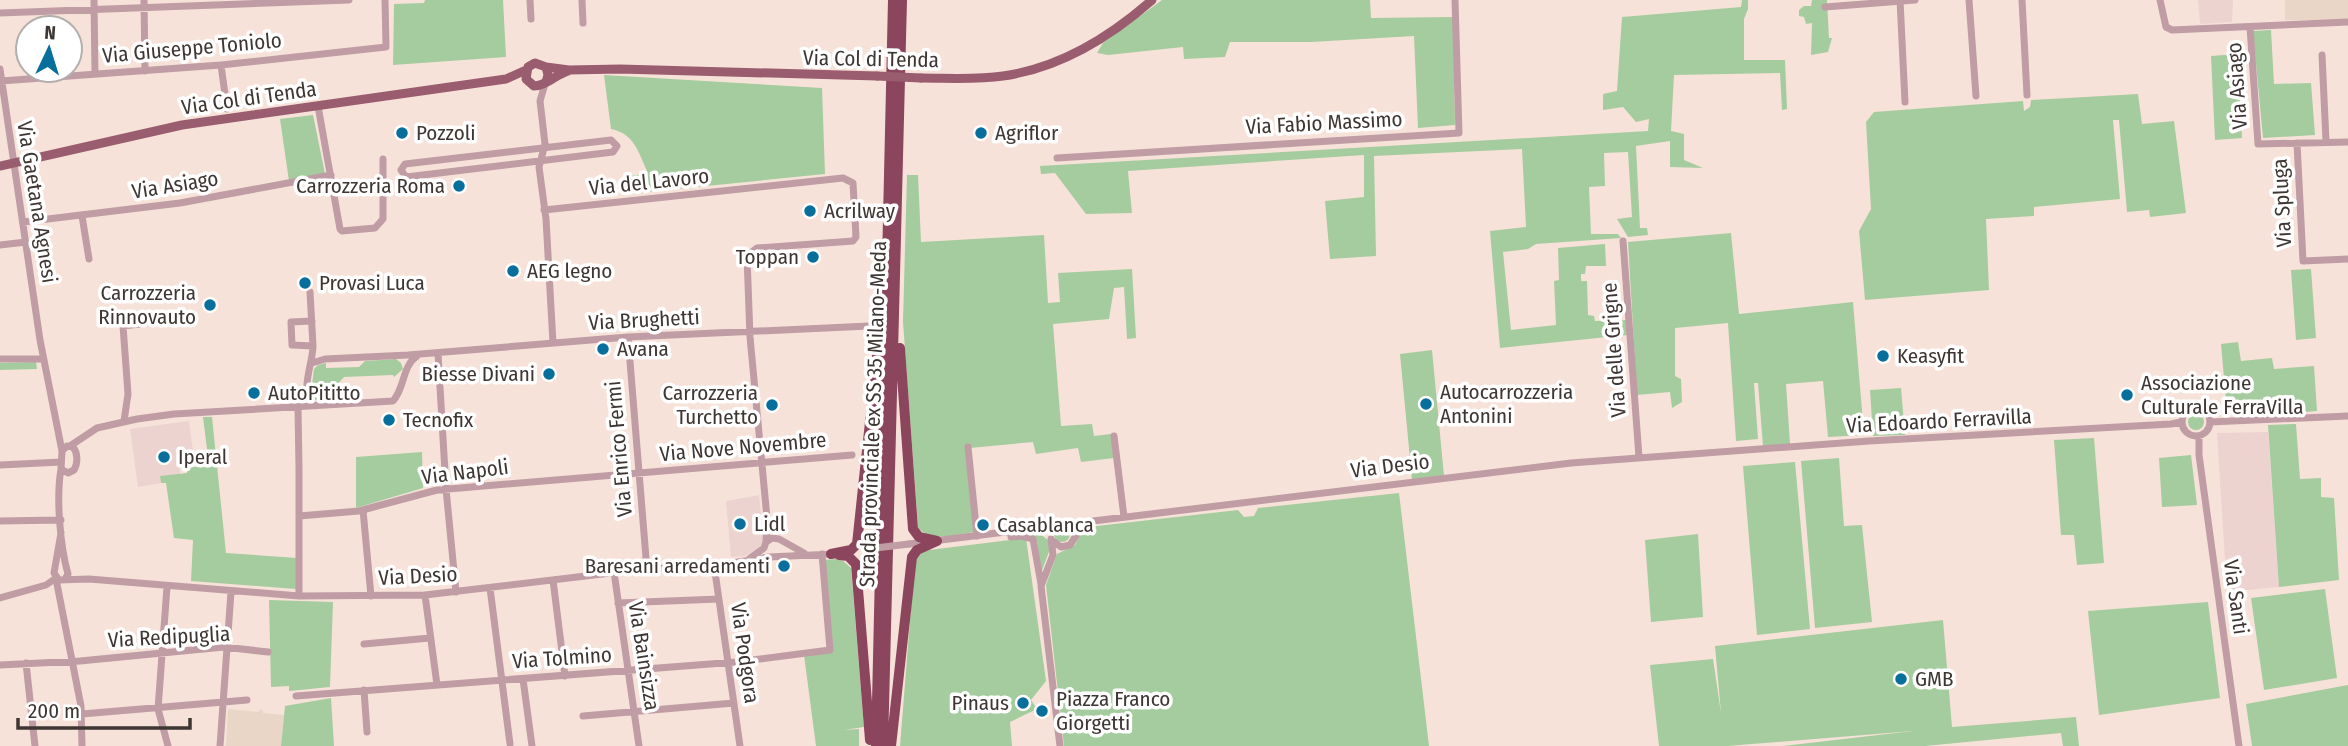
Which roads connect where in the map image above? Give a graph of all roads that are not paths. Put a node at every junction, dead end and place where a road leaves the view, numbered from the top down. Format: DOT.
graph roads {
  1 [pos="94,0"];
  2 [pos="349,0"];
  3 [pos="385,0"];
  4 [pos="530,0"];
  5 [pos="582,0"];
  6 [pos="893,0"];
  7 [pos="902,0"];
  8 [pos="1152,0"];
  9 [pos="1455,0"];
  10 [pos="1915,0"];
  11 [pos="1969,0"];
  12 [pos="2022,0"];
  13 [pos="2160,0"];
  14 [pos="292,1"];
  15 [pos="1900,1"];
  16 [pos="144,4"];
  17 [pos="177,4"];
  18 [pos="1825,7"];
  19 [pos="95,10"];
  20 [pos="0,13"];
  21 [pos="531,19"];
  22 [pos="2348,22"];
  23 [pos="583,23"];
  24 [pos="2250,27"];
  25 [pos="2322,55"];
  26 [pos="221,65"];
  27 [pos="546,67"];
  28 [pos="0,69"];
  29 [pos="526,70"];
  30 [pos="569,70"];
  31 [pos="145,71"];
  32 [pos="95,74"];
  33 [pos="506,79"];
  34 [pos="1,81"];
  35 [pos="529,83"];
  36 [pos="545,83"];
  37 [pos="2027,95"];
  38 [pos="1976,96"];
  39 [pos="540,101"];
  40 [pos="1905,102"];
  41 [pos="318,106"];
  42 [pos="227,109"];
  43 [pos="2326,141"];
  44 [pos="2348,142"];
  45 [pos="2297,143"];
  46 [pos="544,148"];
  47 [pos="1058,158"];
  48 [pos="383,159"];
  49 [pos="539,161"];
  50 [pos="13,163"];
  51 [pos="0,166"];
  52 [pos="331,175"];
  53 [pos="544,210"];
  54 [pos="82,216"];
  55 [pos="23,222"];
  56 [pos="1623,241"];
  57 [pos="26,242"];
  58 [pos="0,245"];
  59 [pos="89,259"];
  60 [pos="2348,259"];
  61 [pos="895,288"];
  62 [pos="310,292"];
  63 [pos="886,306"];
  64 [pos="312,321"];
  65 [pos="140,324"];
  66 [pos="869,326"];
  67 [pos="750,333"];
  68 [pos="628,337"];
  69 [pos="553,343"];
  70 [pos="313,350"];
  71 [pos="438,353"];
  72 [pos="421,354"];
  73 [pos="399,356"];
  74 [pos="0,359"];
  75 [pos="44,359"];
  76 [pos="326,359"];
  77 [pos="312,363"];
  78 [pos="408,364"];
  79 [pos="306,391"];
  80 [pos="315,406"];
  81 [pos="298,408"];
  82 [pos="2348,416"];
  83 [pos="124,421"];
  84 [pos="2181,422"];
  85 [pos="2210,422"];
  86 [pos="89,432"];
  87 [pos="1114,436"];
  88 [pos="2195,436"];
  89 [pos="968,447"];
  90 [pos="66,448"];
  91 [pos="76,453"];
  92 [pos="1699,454"];
  93 [pos="852,455"];
  94 [pos="1639,457"];
  95 [pos="0,464"];
  96 [pos="761,464"];
  97 [pos="63,468"];
  98 [pos="638,474"];
  99 [pos="446,489"];
  100 [pos="363,510"];
  101 [pos="299,516"];
  102 [pos="1124,517"];
  103 [pos="768,518"];
  104 [pos="61,520"];
  105 [pos="0,521"];
  106 [pos="1074,530"];
  107 [pos="61,533"];
  108 [pos="1052,533"];
  109 [pos="978,536"];
  110 [pos="781,541"];
  111 [pos="937,541"];
  112 [pos="765,545"];
  113 [pos="1061,547"];
  114 [pos="808,554"];
  115 [pos="827,554"];
  116 [pos="1053,555"];
  117 [pos="769,556"];
  118 [pos="781,556"];
  119 [pos="646,558"];
  120 [pos="747,561"];
  121 [pos="714,565"];
  122 [pos="614,572"];
  123 [pos="62,578"];
  124 [pos="552,580"];
  125 [pos="1041,586"];
  126 [pos="167,587"];
  127 [pos="490,588"];
  128 [pos="231,592"];
  129 [pos="456,592"];
  130 [pos="425,595"];
  131 [pos="299,596"];
  132 [pos="371,596"];
  133 [pos="0,598"];
  134 [pos="719,599"];
  135 [pos="618,603"];
  136 [pos="430,638"];
  137 [pos="364,644"];
  138 [pos="227,649"];
  139 [pos="163,652"];
  140 [pos="268,652"];
  141 [pos="72,661"];
  142 [pos="26,663"];
  143 [pos="729,663"];
  144 [pos="0,665"];
  145 [pos="629,671"];
  146 [pos="565,676"];
  147 [pos="523,679"];
  148 [pos="502,680"];
  149 [pos="437,685"];
  150 [pos="364,690"];
  151 [pos="296,696"];
  152 [pos="247,700"];
  153 [pos="223,703"];
  154 [pos="734,703"];
  155 [pos="158,709"];
  156 [pos="635,712"];
  157 [pos="82,714"];
  158 [pos="583,716"];
  159 [pos="367,732"];
  160 [pos="510,744"];
  161 [pos="35,746"];
  162 [pos="82,746"];
  163 [pos="168,746"];
  164 [pos="220,746"];
  165 [pos="532,746"];
  166 [pos="639,746"];
  167 [pos="740,746"];
  168 [pos="873,746"];
  169 [pos="883,746"];
  170 [pos="891,746"];
  171 [pos="1060,746"];
  172 [pos="2239,746"];
  1 -- 19 [label="street"];
  2 -- 14 [label="street"];
  3 -- 26 [label="street, Via Giuseppe Toniolo"];
  4 -- 21 [label="street"];
  5 -- 23 [label="street"];
  6 -- 63 [label="highway, Strada provinciale ex SS 35 Milano-Meda"];
  7 -- 61 [label="highway, Strada provinciale ex SS 35 Milano-Meda"];
  8 -- 30 [label="main road, Via Col di Tenda, bridge"];
  9 -- 47 [label="street, Via Fabio Massimo"];
  10 -- 15 [label="street"];
  11 -- 38 [label="street"];
  12 -- 37 [label="street"];
  13 -- 24 [label="street"];
  14 -- 17 [label="street"];
  15 -- 18 [label="street"];
  15 -- 40 [label="street"];
  16 -- 17 [label="street"];
  16 -- 19 [label="street"];
  16 -- 31 [label="street"];
  19 -- 20 [label="street"];
  19 -- 32 [label="street"];
  22 -- 24 [label="street"];
  24 -- 45 [label="street, Via Asiago"];
  25 -- 43 [label="street"];
  26 -- 31 [label="street, Via Giuseppe Toniolo"];
  26 -- 42 [label="street"];
  27 -- 29 [label="main road, Via Col di Tenda"];
  27 -- 30 [label="main road, Via Col di Tenda"];
  27 -- 36 [label="main road"];
  28 -- 34 [label="street, Via Gaetana Agnesi"];
  29 -- 33 [label="main road, Via Col di Tenda"];
  29 -- 35 [label="main road"];
  30 -- 36 [label="main road, Via Col di Tenda"];
  31 -- 32 [label="street, Via Giuseppe Toniolo"];
  32 -- 34 [label="street, Via Giuseppe Toniolo"];
  33 -- 35 [label="main road, Via Col di Tenda"];
  33 -- 41 [label="main road, Via Col di Tenda"];
  34 -- 50 [label="street, Via Gaetana Agnesi"];
  35 -- 36 [label="main road, Via Col di Tenda"];
  35 -- 39 [label="street"];
  36 -- 39 [label="street"];
  39 -- 46 [label="street"];
  41 -- 50 [label="main road, Via Col di Tenda"];
  41 -- 52 [label="street"];
  43 -- 44 [label="street"];
  43 -- 45 [label="street"];
  45 -- 60 [label="street, Via Spluga"];
  46 -- 49 [label="street"];
  46 -- 49 [label="street"];
  46 -- 49 [label="street"];
  48 -- 52 [label="street"];
  49 -- 53 [label="street"];
  50 -- 51 [label="main road, Via Col di Tenda"];
  50 -- 55 [label="street, Via Gaetana Agnesi"];
  52 -- 54 [label="street, Via Asiago"];
  53 -- 67 [label="street, Via del Lavoro"];
  53 -- 69 [label="street"];
  54 -- 55 [label="street, Via Asiago"];
  54 -- 59 [label="street"];
  55 -- 57 [label="street, Via Gaetana Agnesi"];
  56 -- 94 [label="street, Via delle Grigne"];
  57 -- 58 [label="street"];
  57 -- 75 [label="street, Via Gaetana Agnesi"];
  61 -- 111 [label="highway"];
  61 -- 169 [label="highway, Strada provinciale ex SS 35 Milano-Meda"];
  62 -- 64 [label="street"];
  63 -- 115 [label="highway"];
  63 -- 168 [label="highway, Strada provinciale ex SS 35 Milano-Meda"];
  64 -- 70 [label="street"];
  64 -- 70 [label="street, Via Brughetti"];
  65 -- 83 [label="street"];
  66 -- 67 [label="street, Via Brughetti"];
  67 -- 68 [label="street, Via Brughetti"];
  67 -- 96 [label="street"];
  68 -- 69 [label="street, Via Brughetti"];
  68 -- 98 [label="street, Via Enrico Fermi"];
  69 -- 71 [label="street, Via Brughetti"];
  70 -- 76 [label="street, Via Brughetti"];
  70 -- 77 [label="street"];
  71 -- 72 [label="street, Via Brughetti"];
  71 -- 99 [label="street"];
  72 -- 73 [label="street, Via Brughetti"];
  72 -- 78 [label="street"];
  73 -- 76 [label="street, Via Brughetti"];
  73 -- 78 [label="street"];
  74 -- 75 [label="street"];
  75 -- 90 [label="street, Via Gaetana Agnesi"];
  76 -- 77 [label="street, Via Brughetti"];
  77 -- 79 [label="street"];
  78 -- 80 [label="street"];
  79 -- 80 [label="street"];
  79 -- 81 [label="street"];
  80 -- 81 [label="street"];
  81 -- 83 [label="street"];
  81 -- 101 [label="street"];
  82 -- 85 [label="street"];
  83 -- 86 [label="street"];
  84 -- 85 [label="street"];
  84 -- 88 [label="street"];
  84 -- 92 [label="street, Via Edoardo Ferravilla"];
  85 -- 88 [label="street"];
  86 -- 90 [label="street"];
  86 -- 91 [label="street"];
  87 -- 102 [label="street"];
  88 -- 172 [label="street, Via Santi"];
  89 -- 109 [label="street"];
  90 -- 91 [label="street"];
  90 -- 97 [label="street"];
  91 -- 97 [label="street"];
  92 -- 94 [label="street, Via Desio"];
  93 -- 96 [label="street, Via Nove Novembre"];
  94 -- 102 [label="street, Via Desio"];
  95 -- 97 [label="street"];
  96 -- 98 [label="street, Via Nove Novembre"];
  96 -- 103 [label="street"];
  97 -- 104 [label="street"];
  98 -- 99 [label="street, Via Napoli"];
  98 -- 119 [label="street, Via Enrico Fermi"];
  99 -- 100 [label="street, Via Napoli"];
  99 -- 129 [label="street"];
  100 -- 101 [label="street, Via Napoli"];
  100 -- 132 [label="street"];
  101 -- 131 [label="street"];
  102 -- 106 [label="street, Via Desio"];
  103 -- 110 [label="street"];
  103 -- 112 [label="street"];
  104 -- 105 [label="street"];
  104 -- 107 [label="street"];
  106 -- 108 [label="street"];
  106 -- 113 [label="street"];
  107 -- 123 [label="street"];
  107 -- 123 [label="street"];
  108 -- 109 [label="street"];
  108 -- 113 [label="street"];
  108 -- 116 [label="street"];
  109 -- 111 [label="street"];
  109 -- 125 [label="street"];
  110 -- 112 [label="street"];
  110 -- 114 [label="street"];
  110 -- 118 [label="street"];
  111 -- 115 [label="street, bridge"];
  111 -- 170 [label="highway"];
  112 -- 117 [label="street"];
  112 -- 120 [label="street"];
  113 -- 116 [label="street"];
  114 -- 115 [label="street"];
  114 -- 118 [label="street"];
  115 -- 143 [label="street, Via Tolmino"];
  115 -- 168 [label="highway"];
  116 -- 125 [label="street"];
  117 -- 118 [label="street"];
  117 -- 120 [label="street, Via Desio"];
  120 -- 121 [label="street, Via Desio"];
  121 -- 122 [label="street, Via Desio"];
  121 -- 134 [label="street, Via Podgora"];
  122 -- 124 [label="street, Via Desio"];
  122 -- 135 [label="street, Via Bainsizza"];
  123 -- 126 [label="street, Via Desio"];
  123 -- 133 [label="street"];
  123 -- 141 [label="street"];
  124 -- 127 [label="street, Via Desio"];
  124 -- 146 [label="street"];
  125 -- 171 [label="street"];
  126 -- 128 [label="street, Via Desio"];
  126 -- 139 [label="street"];
  127 -- 129 [label="street, Via Desio"];
  127 -- 148 [label="street"];
  128 -- 131 [label="street, Via Desio"];
  128 -- 138 [label="street"];
  129 -- 130 [label="street, Via Desio"];
  130 -- 132 [label="street, Via Desio"];
  130 -- 136 [label="street"];
  131 -- 132 [label="street, Via Desio"];
  134 -- 135 [label="street"];
  134 -- 143 [label="street, Via Podgora"];
  135 -- 145 [label="street, Via Bainsizza"];
  136 -- 137 [label="street"];
  136 -- 149 [label="street"];
  138 -- 139 [label="street, Via Redipuglia"];
  138 -- 140 [label="street, Via Redipuglia"];
  138 -- 153 [label="street"];
  139 -- 141 [label="street, Via Redipuglia"];
  139 -- 155 [label="street"];
  141 -- 142 [label="street, Via Redipuglia"];
  141 -- 157 [label="street"];
  142 -- 144 [label="street, Via Redipuglia"];
  142 -- 161 [label="street"];
  143 -- 145 [label="street, Via Tolmino"];
  143 -- 154 [label="street, Via Podgora"];
  145 -- 146 [label="street, Via Tolmino"];
  145 -- 156 [label="street, Via Bainsizza"];
  146 -- 147 [label="street, Via Tolmino"];
  147 -- 148 [label="street, Via Tolmino"];
  147 -- 165 [label="street"];
  148 -- 149 [label="street, Via Tolmino"];
  148 -- 160 [label="street"];
  149 -- 150 [label="street, Via Tolmino"];
  150 -- 151 [label="street, Via Tolmino"];
  150 -- 159 [label="street"];
  152 -- 153 [label="street"];
  153 -- 155 [label="street"];
  153 -- 164 [label="street"];
  154 -- 156 [label="street"];
  154 -- 167 [label="street, Via Podgora"];
  155 -- 157 [label="street"];
  155 -- 163 [label="street"];
  156 -- 158 [label="street"];
  156 -- 166 [label="street, Via Bainsizza"];
  157 -- 162 [label="street"];
}
